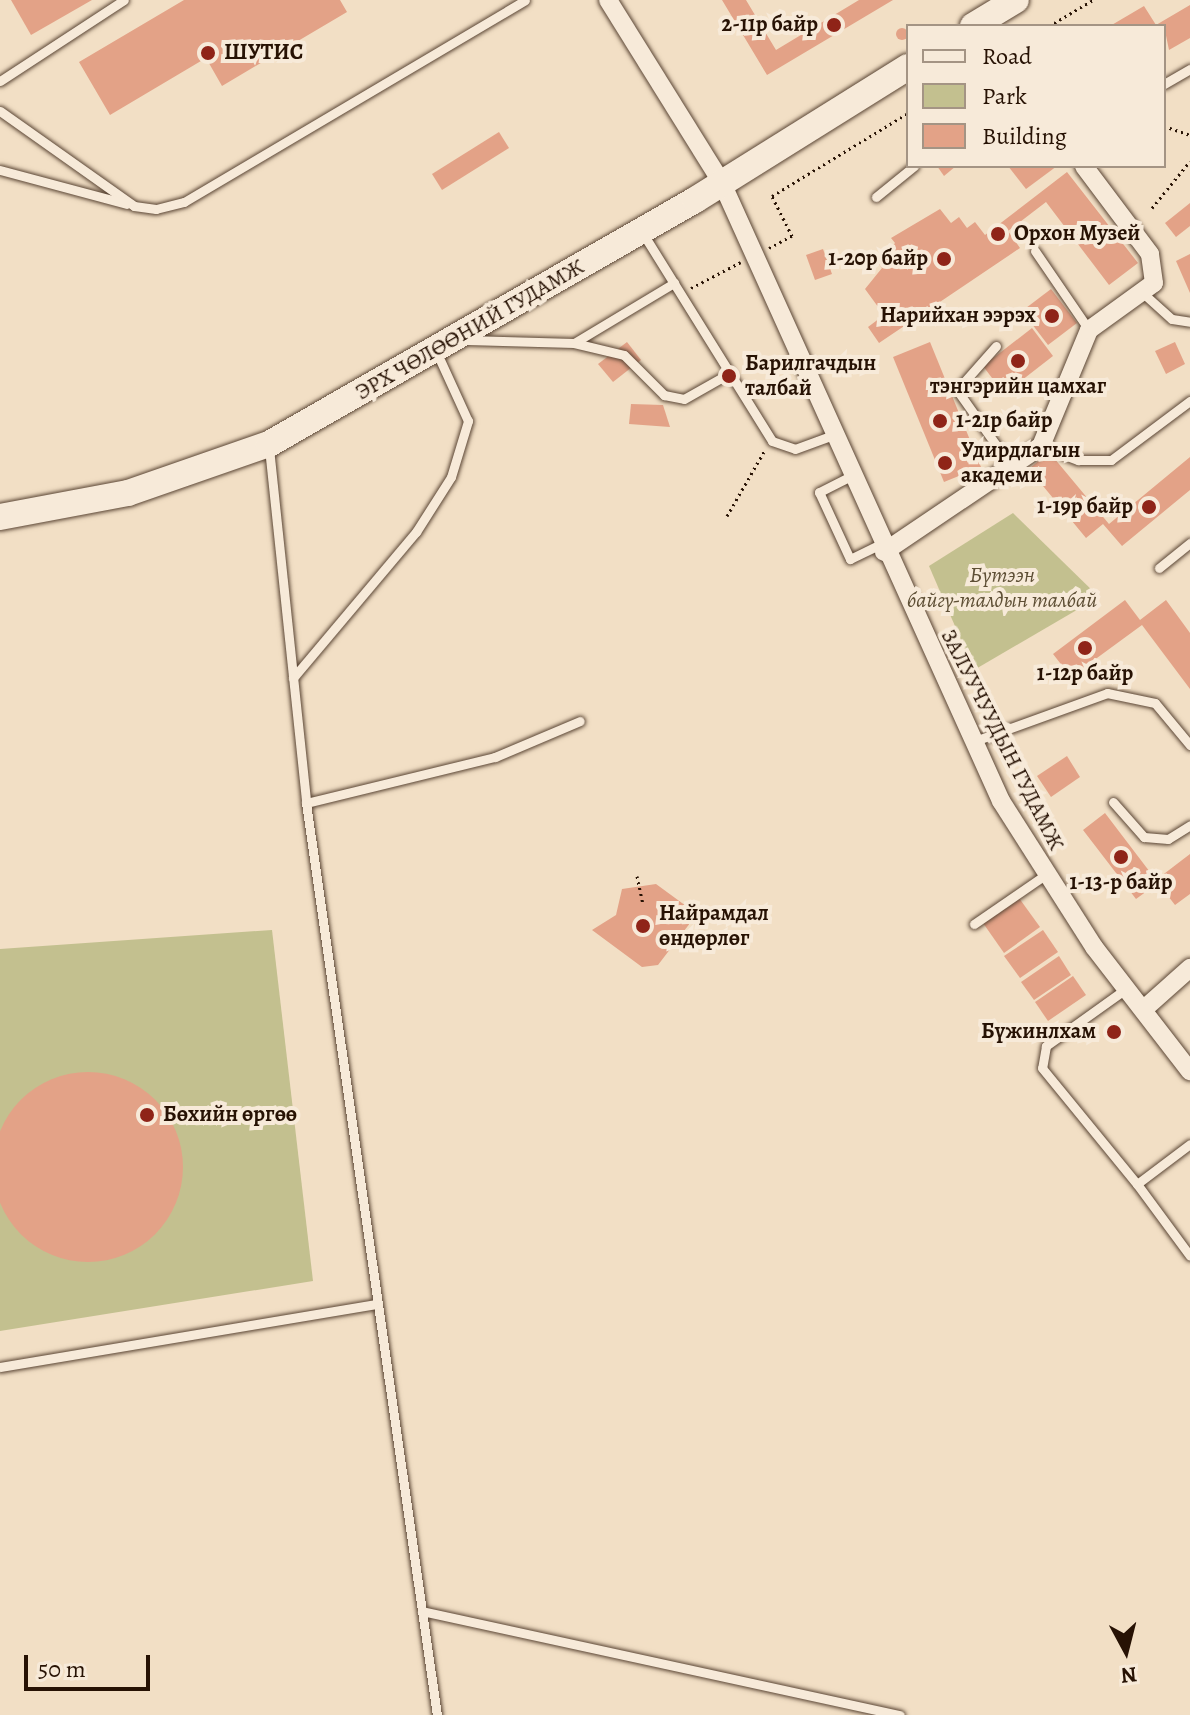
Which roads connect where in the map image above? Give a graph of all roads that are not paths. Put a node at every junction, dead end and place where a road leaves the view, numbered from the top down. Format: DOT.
graph roads {
  1 [pos="124,0"];
  2 [pos="525,0"];
  3 [pos="608,0"];
  4 [pos="1016,0"];
  5 [pos="980,24"];
  6 [pos="906,68"];
  7 [pos="1190,69"];
  8 [pos="0,81"];
  9 [pos="1166,83"];
  10 [pos="0,111"];
  11 [pos="912,168"];
  12 [pos="1085,168"];
  13 [pos="0,170"];
  14 [pos="722,183"];
  15 [pos="876,197"];
  16 [pos="134,206"];
  17 [pos="641,231"];
  18 [pos="1035,251"];
  19 [pos="674,283"];
  20 [pos="1145,295"];
  21 [pos="1190,322"];
  22 [pos="1089,330"];
  23 [pos="574,343"];
  24 [pos="446,346"];
  25 [pos="996,346"];
  26 [pos="730,373"];
  27 [pos="1190,401"];
  28 [pos="833,435"];
  29 [pos="269,444"];
  30 [pos="1041,446"];
  31 [pos="1011,466"];
  32 [pos="851,476"];
  33 [pos="0,517"];
  34 [pos="1190,543"];
  35 [pos="883,548"];
  36 [pos="1159,568"];
  37 [pos="293,678"];
  38 [pos="580,721"];
  39 [pos="972,742"];
  40 [pos="1190,745"];
  41 [pos="1113,802"];
  42 [pos="306,803"];
  43 [pos="1190,825"];
  44 [pos="1045,875"];
  45 [pos="974,924"];
  46 [pos="1190,968"];
  47 [pos="1127,988"];
  48 [pos="1144,1009"];
  49 [pos="1190,1071"];
  50 [pos="1186,1147"];
  51 [pos="1190,1161"];
  52 [pos="1137,1184"];
  53 [pos="1190,1256"];
  54 [pos="378,1304"];
  55 [pos="0,1367"];
  56 [pos="422,1611"];
  57 [pos="437,1715"];
  58 [pos="900,1715"];
  1 -- 8 [label="lane"];
  2 -- 16 [label="lane"];
  3 -- 14 [label="street, ЗАЛУУЧУУДЫН ГУДАМЖ"];
  4 -- 5 [label="main road"];
  6 -- 14 [label="main road, ЭРХ ЧӨЛӨӨНИЙ ГУДАМЖ"];
  7 -- 9 [label="lane"];
  10 -- 16 [label="lane"];
  11 -- 15 [label="lane"];
  12 -- 20 [label="street"];
  13 -- 16 [label="lane"];
  14 -- 17 [label="main road, ЭРХ ЧӨЛӨӨНИЙ ГУДАМЖ"];
  14 -- 28 [label="street, ЗАЛУУЧУУДЫН ГУДАМЖ"];
  17 -- 19 [label="lane"];
  17 -- 24 [label="main road, ЭРХ ЧӨЛӨӨНИЙ ГУДАМЖ"];
  18 -- 22 [label="lane"];
  19 -- 23 [label="lane"];
  19 -- 26 [label="lane"];
  20 -- 21 [label="lane"];
  20 -- 22 [label="street"];
  22 -- 30 [label="street"];
  23 -- 24 [label="lane"];
  23 -- 26 [label="lane"];
  24 -- 29 [label="main road, ЭРХ ЧӨЛӨӨНИЙ ГУДАМЖ"];
  24 -- 37 [label="lane"];
  25 -- 31 [label="lane"];
  26 -- 28 [label="lane"];
  27 -- 30 [label="lane"];
  28 -- 32 [label="street, ЗАЛУУЧУУДЫН ГУДАМЖ"];
  29 -- 33 [label="main road, ЭРХ ЧӨЛӨӨНИЙ ГУДАМЖ"];
  29 -- 37 [label="lane"];
  30 -- 31 [label="street"];
  31 -- 35 [label="street"];
  32 -- 35 [label="street, ЗАЛУУЧУУДЫН ГУДАМЖ"];
  32 -- 35 [label="lane"];
  34 -- 36 [label="lane"];
  35 -- 39 [label="street, ЗАЛУУЧУУДЫН ГУДАМЖ"];
  37 -- 42 [label="lane"];
  38 -- 42 [label="lane"];
  39 -- 40 [label="lane"];
  39 -- 44 [label="street, ЗАЛУУЧУУДЫН ГУДАМЖ"];
  41 -- 43 [label="lane"];
  42 -- 54 [label="lane"];
  44 -- 45 [label="lane"];
  44 -- 47 [label="street, ЗАЛУУЧУУДЫН ГУДАМЖ"];
  46 -- 48 [label="street"];
  47 -- 48 [label="street, ЗАЛУУЧУУДЫН ГУДАМЖ"];
  47 -- 52 [label="lane"];
  48 -- 49 [label="street, ЗАЛУУЧУУДЫН ГУДАМЖ"];
  50 -- 51 [label="lane"];
  50 -- 52 [label="lane"];
  52 -- 53 [label="lane"];
  54 -- 55 [label="lane"];
  54 -- 56 [label="lane"];
  56 -- 57 [label="lane"];
  56 -- 58 [label="lane"];
}
